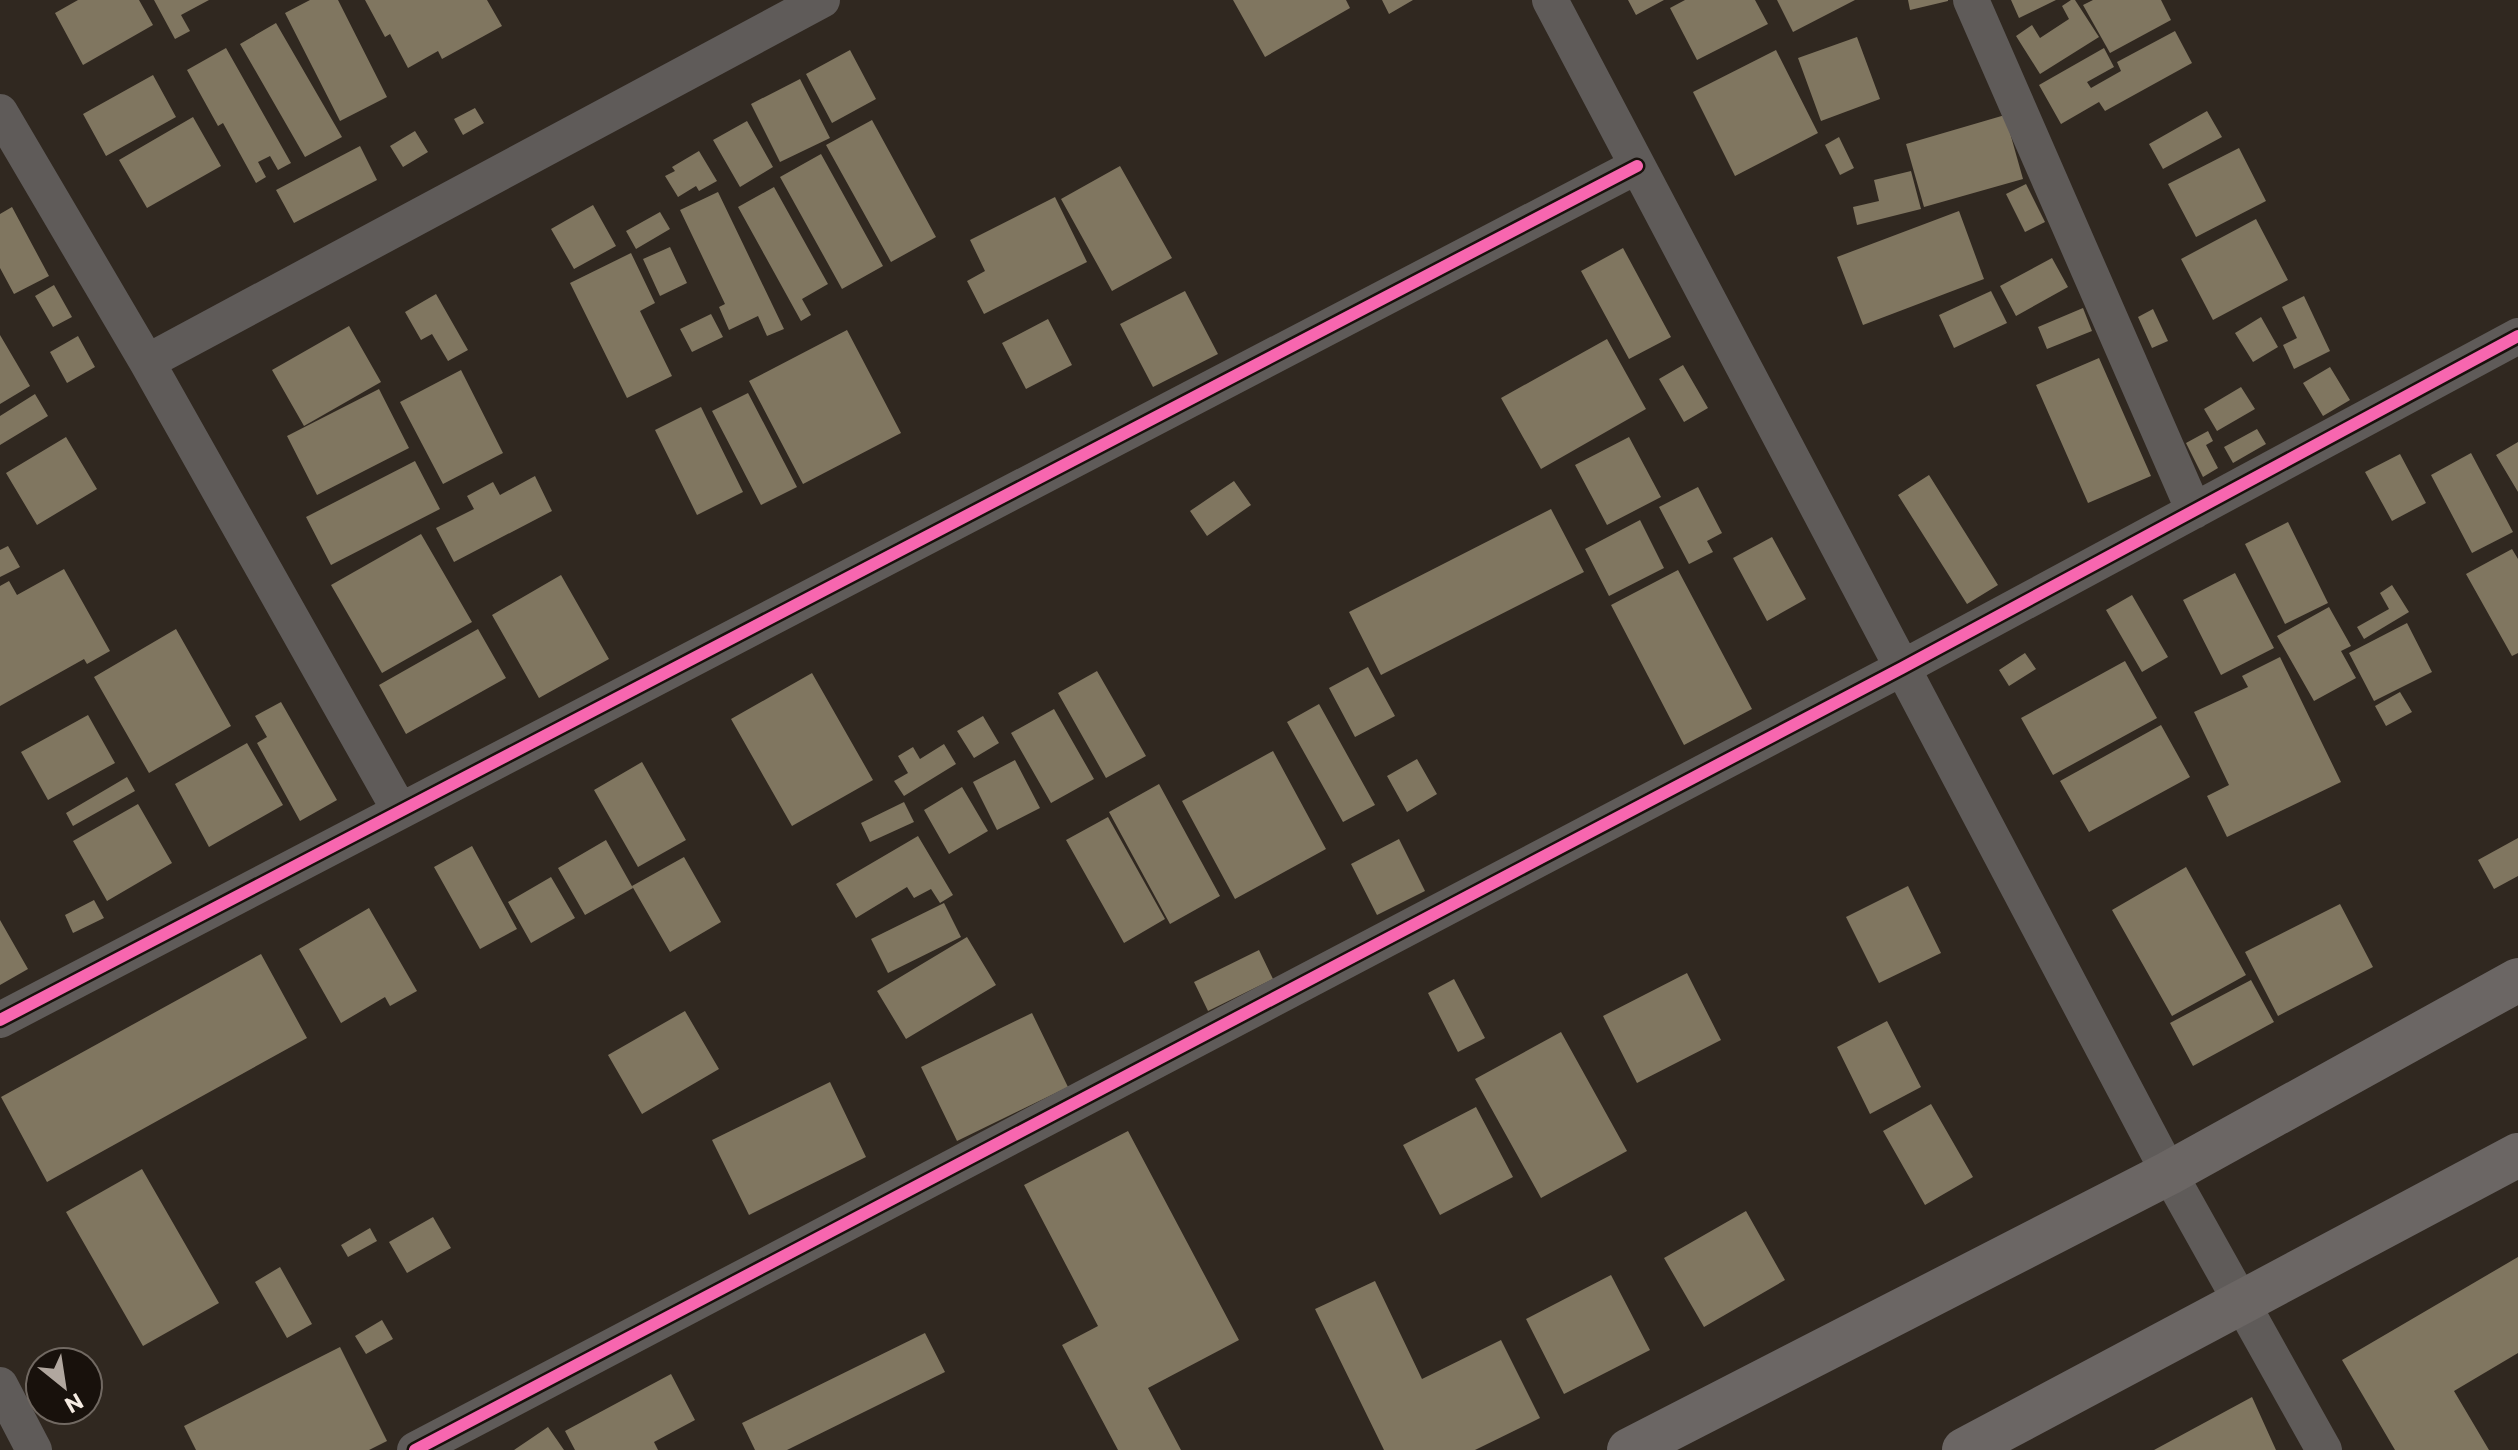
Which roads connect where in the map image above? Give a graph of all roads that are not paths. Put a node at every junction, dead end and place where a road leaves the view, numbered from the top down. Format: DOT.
graph roads {
  1 [pos="822,0"];
  2 [pos="1550,0"];
  3 [pos="1971,0"];
  4 [pos="0,112"];
  5 [pos="1637,166"];
  6 [pos="2518,336"];
  7 [pos="147,362"];
  8 [pos="2194,511"];
  9 [pos="1902,668"];
  10 [pos="400,811"];
  11 [pos="2518,980"];
  12 [pos="0,1020"];
  13 [pos="2518,1155"];
  14 [pos="2169,1173"];
  15 [pos="2240,1302"];
  16 [pos="0,1385"];
  17 [pos="34,1450"];
  18 [pos="415,1450"];
  19 [pos="1629,1450"];
  20 [pos="1964,1450"];
  21 [pos="2324,1450"];
  1 -- 7 [label="street"];
  2 -- 5 [label="street"];
  3 -- 8 [label="street"];
  4 -- 7 [label="street"];
  5 -- 9 [label="street"];
  5 -- 10 [label="street"];
  6 -- 8 [label="street"];
  7 -- 10 [label="street"];
  8 -- 9 [label="street"];
  9 -- 14 [label="street"];
  9 -- 18 [label="street"];
  10 -- 12 [label="street"];
  11 -- 14 [label="main road"];
  13 -- 15 [label="main road"];
  14 -- 15 [label="street"];
  14 -- 19 [label="main road"];
  15 -- 20 [label="main road"];
  15 -- 21 [label="street"];
  16 -- 17 [label="street"];
}
